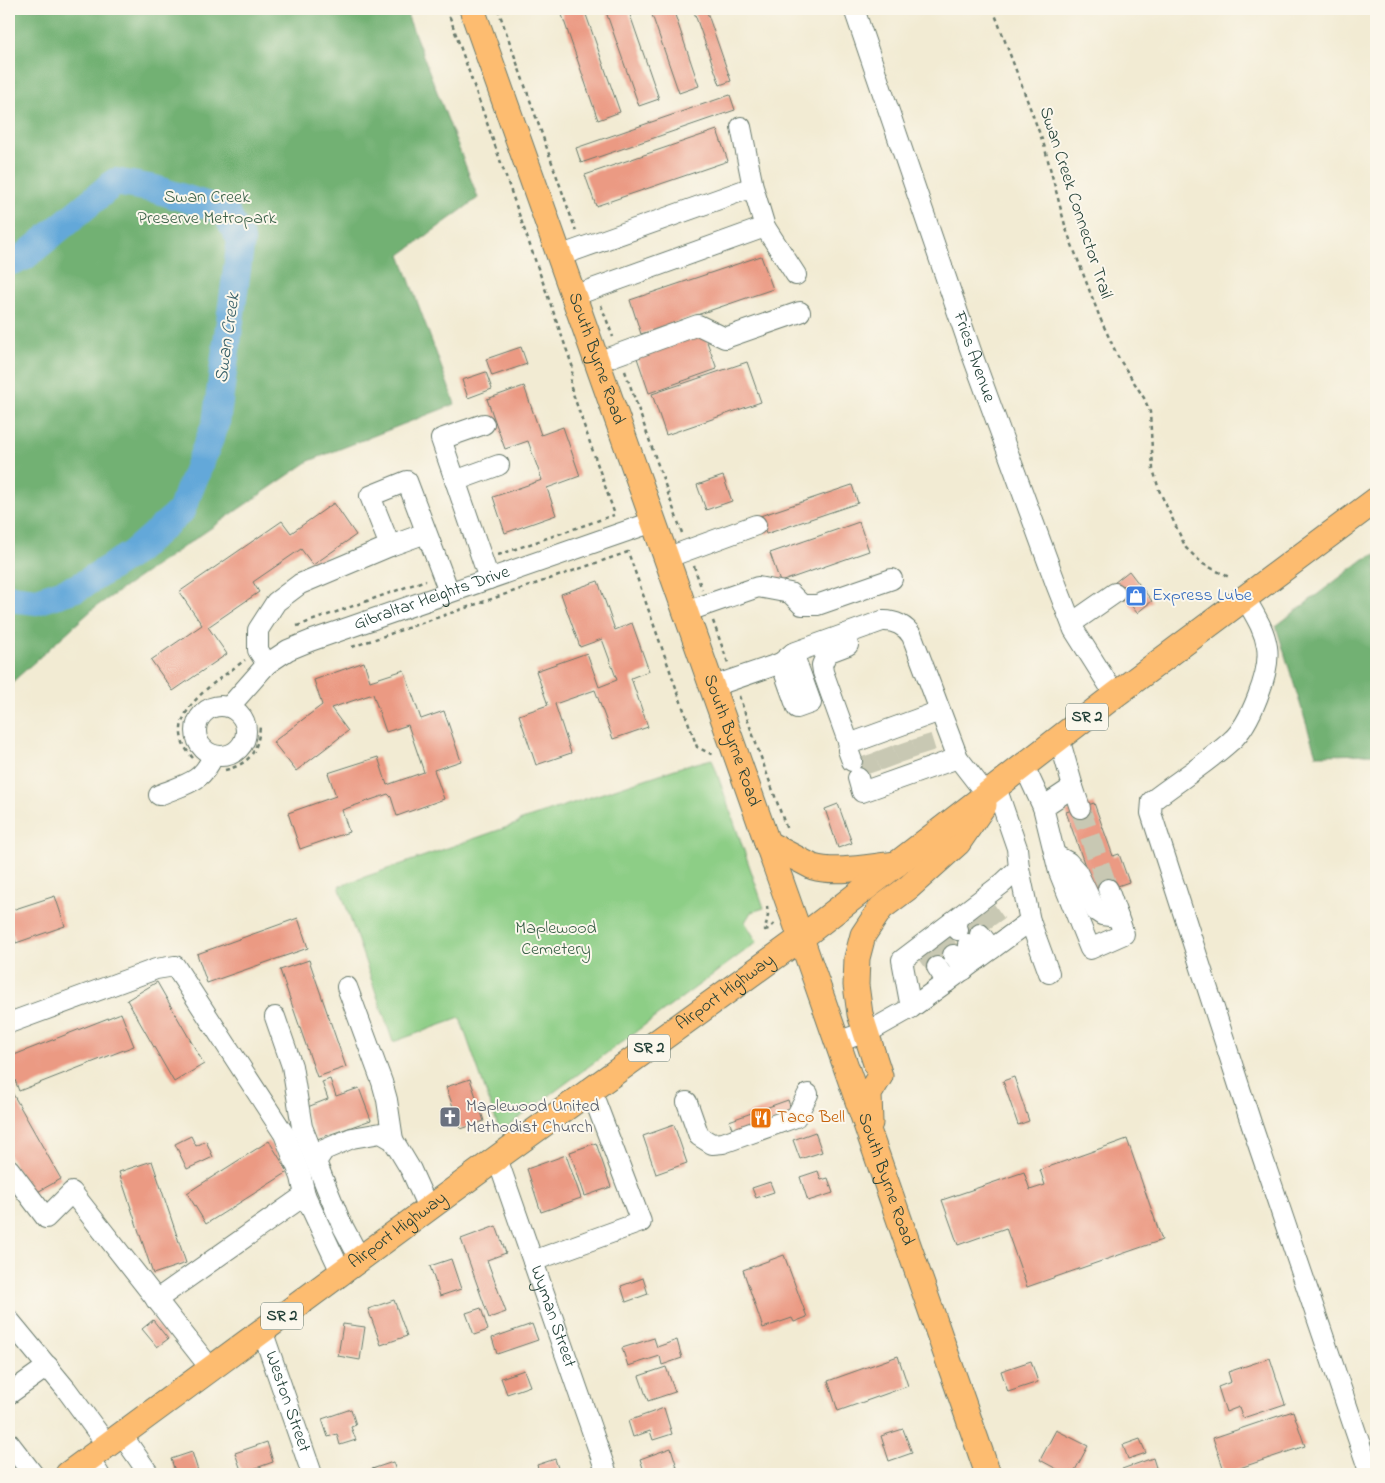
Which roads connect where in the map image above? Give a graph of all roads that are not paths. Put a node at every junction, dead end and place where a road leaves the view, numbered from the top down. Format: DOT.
graph roads {
  1 [pos="472,9"];
  2 [pos="854,9"];
  3 [pos="741,127"];
  4 [pos="753,187"];
  5 [pos="766,227"];
  6 [pos="570,252"];
  7 [pos="796,275"];
  8 [pos="584,292"];
  9 [pos="800,312"];
  10 [pos="608,358"];
  11 [pos="484,424"];
  12 [pos="499,465"];
  13 [pos="455,481"];
  14 [pos="1376,500"];
  15 [pos="653,522"];
  16 [pos="756,525"];
  17 [pos="426,533"];
  18 [pos="390,546"];
  19 [pos="677,554"];
  20 [pos="489,578"];
  21 [pos="892,578"];
  22 [pos="449,592"];
  23 [pos="1115,593"];
  24 [pos="1245,598"];
  25 [pos="696,608"];
  26 [pos="1072,623"];
  27 [pos="787,658"];
  28 [pos="267,664"];
  29 [pos="722,683"];
  30 [pos="931,686"];
  31 [pos="831,695"];
  32 [pos="1115,696"];
  33 [pos="230,706"];
  34 [pos="940,711"];
  35 [pos="1059,738"];
  36 [pos="889,755"];
  37 [pos="213,756"];
  38 [pos="958,758"];
  39 [pos="1024,766"];
  40 [pos="1073,788"];
  41 [pos="991,791"];
  42 [pos="159,794"];
  43 [pos="1043,807"];
  44 [pos="1080,808"];
  45 [pos="777,837"];
  46 [pos="1055,855"];
  47 [pos="897,864"];
  48 [pos="1019,868"];
  49 [pos="1108,889"];
  50 [pos="1118,917"];
  51 [pos="1030,921"];
  52 [pos="800,938"];
  53 [pos="963,940"];
  54 [pos="1049,973"];
  55 [pos="347,987"];
  56 [pos="912,1008"];
  57 [pos="275,1018"];
  58 [pos="9,1023"];
  59 [pos="866,1032"];
  60 [pos="837,1042"];
  61 [pos="591,1090"];
  62 [pos="808,1094"];
  63 [pos="688,1102"];
  64 [pos="870,1138"];
  65 [pos="393,1140"];
  66 [pos="497,1158"];
  67 [pos="316,1162"];
  68 [pos="9,1169"];
  69 [pos="304,1195"];
  70 [pos="428,1208"];
  71 [pos="533,1261"];
  72 [pos="350,1265"];
  73 [pos="156,1300"];
  74 [pos="11,1328"];
  75 [pos="262,1330"];
  76 [pos="48,1366"];
  77 [pos="210,1369"];
  78 [pos="9,1394"];
  79 [pos="9,1442"];
  80 [pos="104,1453"];
  81 [pos="33,1474"];
  82 [pos="68,1474"];
  83 [pos="149,1474"];
  84 [pos="312,1474"];
  85 [pos="607,1474"];
  86 [pos="988,1474"];
  87 [pos="1370,1474"];
  1 -- 6 [label="main road, South Byrne Road"];
  2 -- 26 [label="street, Fries Avenue"];
  3 -- 4 [label="street"];
  4 -- 5 [label="street"];
  4 -- 6 [label="street"];
  5 -- 7 [label="street"];
  5 -- 8 [label="street"];
  6 -- 8 [label="main road, South Byrne Road"];
  8 -- 10 [label="main road, South Byrne Road"];
  9 -- 10 [label="street"];
  10 -- 15 [label="main road, South Byrne Road"];
  11 -- 13 [label="street"];
  12 -- 13 [label="street"];
  13 -- 20 [label="street"];
  14 -- 24 [label="main road, Airport Highway / SR 2"];
  15 -- 19 [label="main road, South Byrne Road"];
  15 -- 20 [label="street, Gibraltar Heights Drive"];
  16 -- 19 [label="street"];
  17 -- 18 [label="street"];
  17 -- 18 [label="street"];
  17 -- 22 [label="street"];
  18 -- 28 [label="street"];
  19 -- 25 [label="main road, South Byrne Road"];
  20 -- 22 [label="street, Gibraltar Heights Drive"];
  21 -- 25 [label="street"];
  22 -- 28 [label="street, Gibraltar Heights Drive"];
  23 -- 26 [label="street"];
  24 -- 32 [label="main road, Airport Highway / SR 2"];
  24 -- 87 [label="street"];
  25 -- 29 [label="main road, South Byrne Road"];
  26 -- 32 [label="street, Fries Avenue"];
  27 -- 29 [label="street"];
  27 -- 30 [label="street"];
  27 -- 31 [label="street"];
  28 -- 33 [label="street, Gibraltar Heights Drive"];
  29 -- 45 [label="main road, South Byrne Road"];
  30 -- 31 [label="street"];
  30 -- 34 [label="street"];
  31 -- 36 [label="street"];
  32 -- 35 [label="main road, Airport Highway / SR 2"];
  33 -- 37 [label="street"];
  33 -- 37 [label="street"];
  34 -- 36 [label="street"];
  34 -- 38 [label="street"];
  35 -- 39 [label="main road, Airport Highway / SR 2"];
  35 -- 40 [label="street"];
  36 -- 38 [label="street"];
  37 -- 42 [label="street"];
  38 -- 41 [label="street"];
  39 -- 41 [label="main road, Airport Highway / SR 2"];
  39 -- 43 [label="street"];
  40 -- 43 [label="street"];
  40 -- 44 [label="street"];
  41 -- 47 [label="main road, Airport Highway / SR 2"];
  41 -- 48 [label="street"];
  41 -- 59 [label="main road"];
  43 -- 46 [label="street"];
  45 -- 47 [label="main road"];
  45 -- 52 [label="main road, South Byrne Road"];
  46 -- 50 [label="street"];
  46 -- 50 [label="street"];
  47 -- 52 [label="main road, Airport Highway / SR 2"];
  48 -- 51 [label="street"];
  48 -- 53 [label="street"];
  49 -- 50 [label="street"];
  51 -- 53 [label="street"];
  51 -- 54 [label="street"];
  52 -- 60 [label="main road, South Byrne Road"];
  52 -- 61 [label="main road, Airport Highway / SR 2"];
  53 -- 56 [label="street"];
  53 -- 56 [label="street"];
  55 -- 65 [label="street"];
  56 -- 59 [label="street"];
  57 -- 67 [label="street"];
  58 -- 69 [label="street"];
  59 -- 60 [label="street"];
  59 -- 64 [label="main road"];
  60 -- 64 [label="main road, South Byrne Road"];
  61 -- 66 [label="main road, Airport Highway / SR 2"];
  61 -- 71 [label="street"];
  62 -- 63 [label="street"];
  64 -- 86 [label="main road, South Byrne Road"];
  65 -- 67 [label="street"];
  65 -- 70 [label="street"];
  66 -- 70 [label="main road, Airport Highway / SR 2"];
  66 -- 71 [label="street, Wyman Street"];
  67 -- 72 [label="street"];
  68 -- 73 [label="street"];
  69 -- 72 [label="street"];
  69 -- 73 [label="street"];
  70 -- 72 [label="main road, Airport Highway / SR 2"];
  71 -- 85 [label="street, Wyman Street"];
  72 -- 75 [label="main road, Airport Highway / SR 2"];
  73 -- 77 [label="street"];
  74 -- 76 [label="street"];
  75 -- 77 [label="main road, Airport Highway / SR 2"];
  75 -- 84 [label="street, Weston Street"];
  76 -- 78 [label="street"];
  76 -- 80 [label="street"];
  77 -- 80 [label="main road, Airport Highway / SR 2"];
  79 -- 81 [label="street"];
  80 -- 82 [label="main road, Airport Highway / SR 2"];
  80 -- 83 [label="street"];
}
